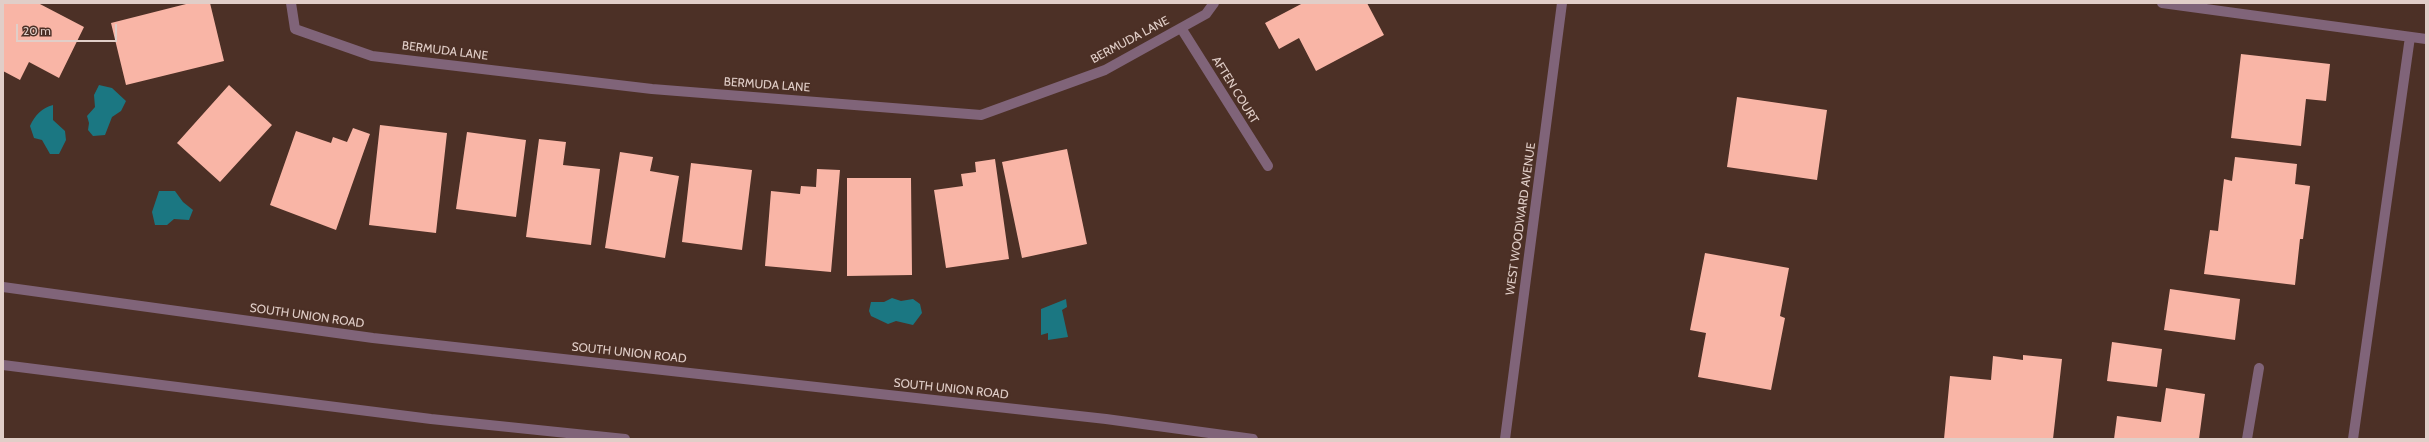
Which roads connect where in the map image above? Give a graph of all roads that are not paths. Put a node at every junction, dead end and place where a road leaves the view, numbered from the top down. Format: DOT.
graph roads {
  1 [pos="292,3"];
  2 [pos="1214,3"];
  3 [pos="1562,3"];
  4 [pos="2162,3"];
  5 [pos="1181,28"];
  6 [pos="2410,37"];
  7 [pos="2426,39"];
  8 [pos="1268,166"];
  9 [pos="3,288"];
  10 [pos="3,365"];
  11 [pos="2259,368"];
  12 [pos="625,439"];
  13 [pos="1253,439"];
  14 [pos="1505,439"];
  15 [pos="2248,439"];
  16 [pos="2353,439"];
  1 -- 5 [label="street, BERMUDA LANE"];
  2 -- 5 [label="street, BERMUDA LANE"];
  3 -- 14 [label="street, WEST WOODWARD AVENUE"];
  4 -- 6 [label="street"];
  5 -- 8 [label="street, AFTEN COURT"];
  6 -- 7 [label="street"];
  6 -- 16 [label="street"];
  9 -- 13 [label="street, SOUTH UNION ROAD"];
  10 -- 12 [label="street"];
  11 -- 15 [label="street"];
}
